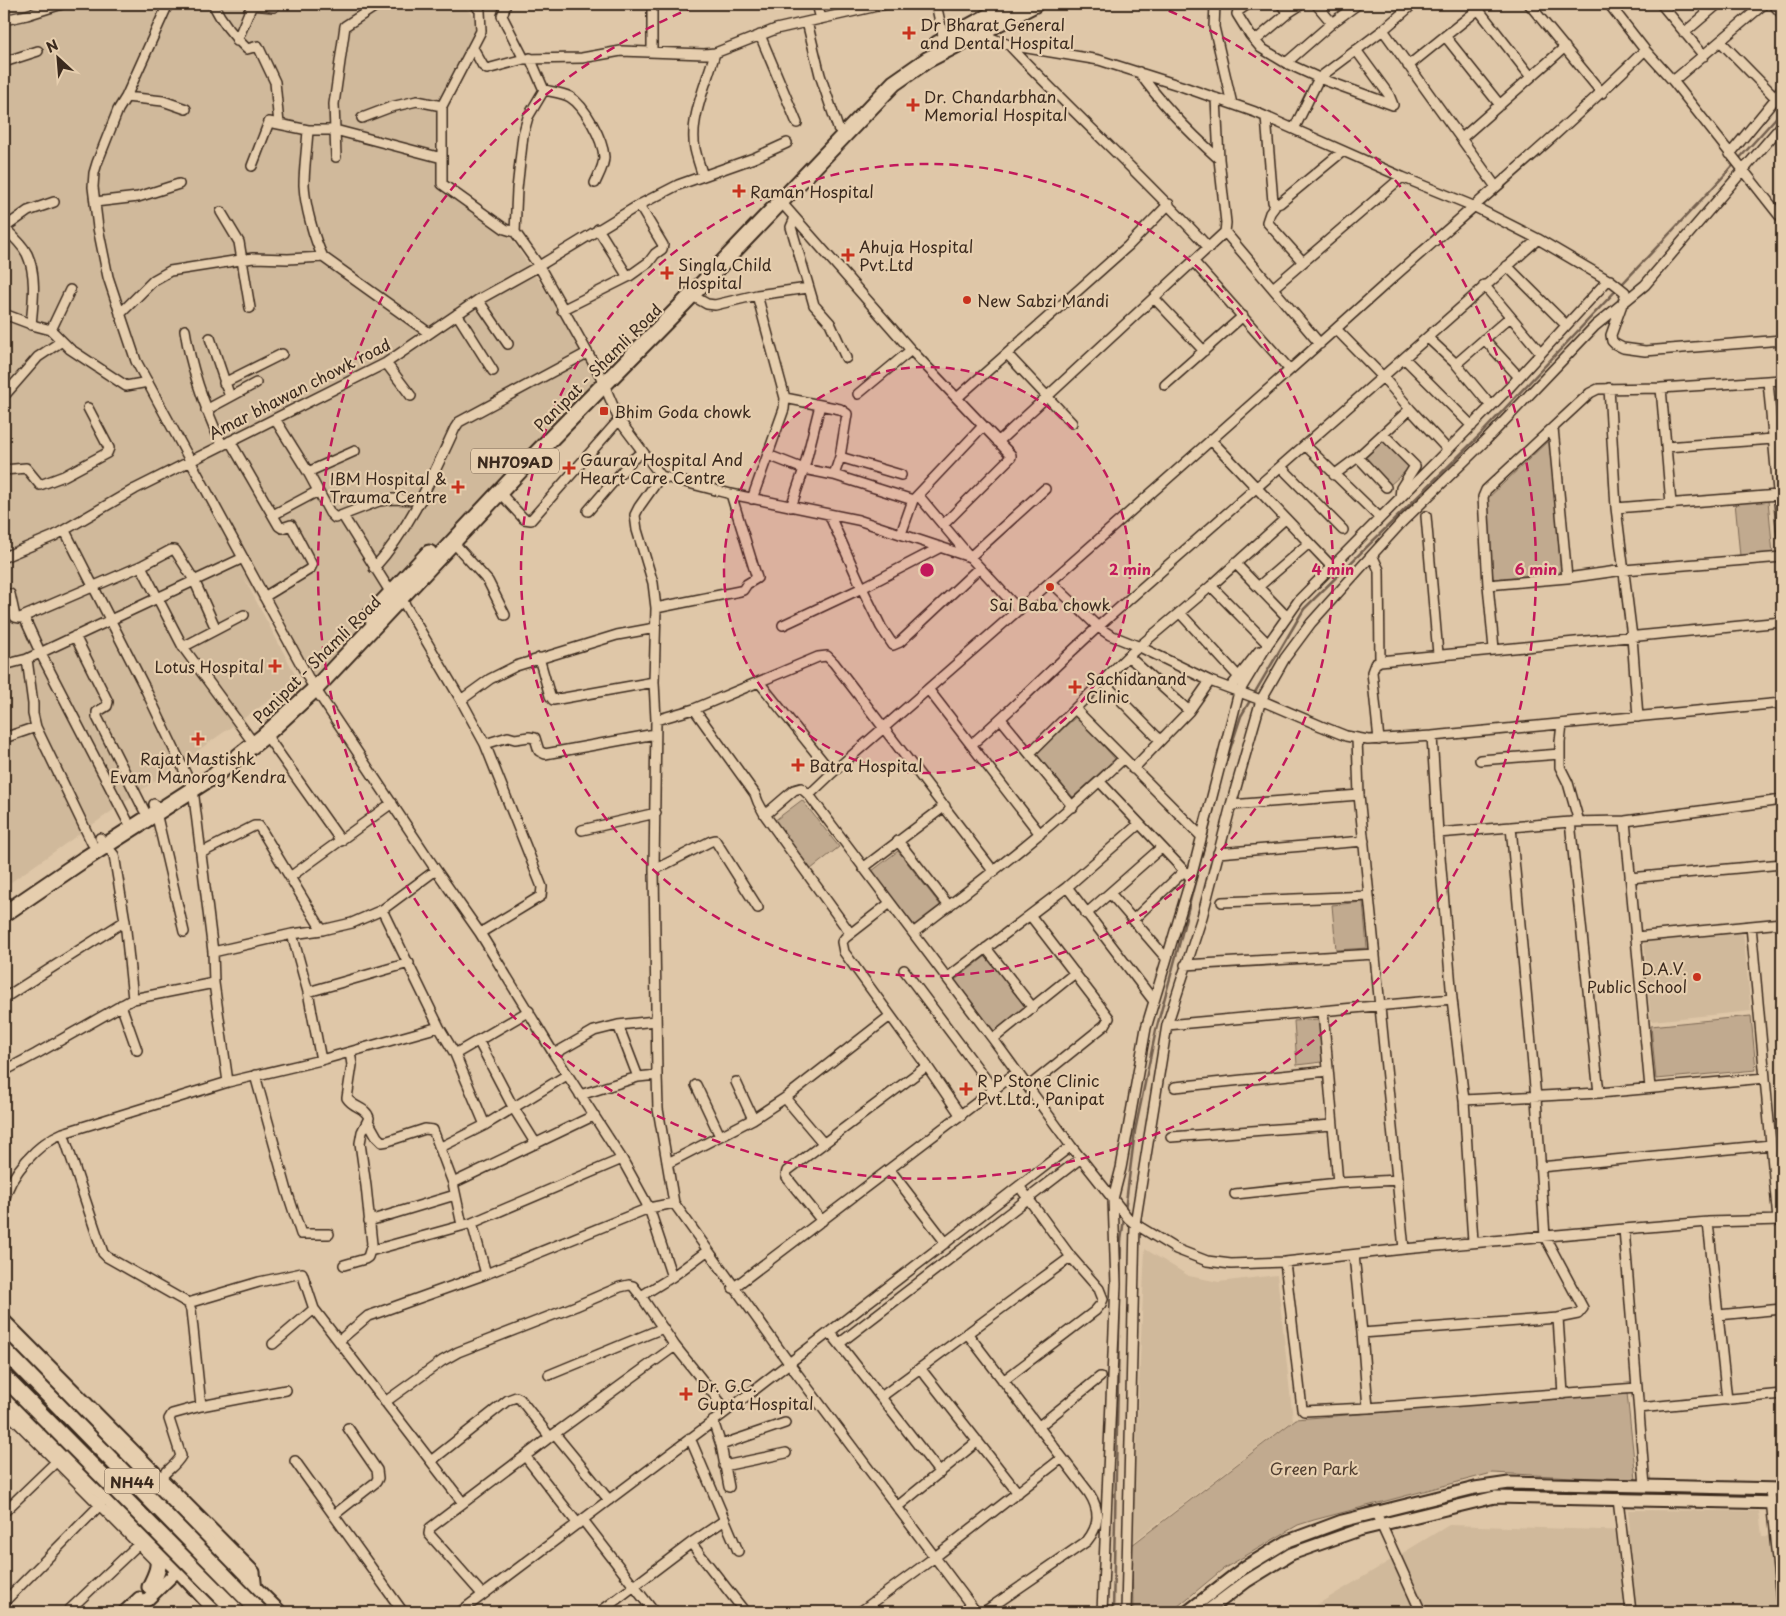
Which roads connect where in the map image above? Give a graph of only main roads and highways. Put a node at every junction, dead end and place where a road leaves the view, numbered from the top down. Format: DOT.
graph roads {
  1 [pos="1011,4"];
  2 [pos="1035,4"];
  3 [pos="973,29"];
  4 [pos="841,131"];
  5 [pos="778,198"];
  6 [pos="602,380"];
  7 [pos="396,596"];
  8 [pos="313,685"];
  9 [pos="191,785"];
  10 [pos="151,809"];
  11 [pos="100,842"];
  12 [pos="4,901"];
  13 [pos="4,914"];
  14 [pos="4,1333"];
  15 [pos="4,1350"];
  16 [pos="4,1377"];
  17 [pos="4,1393"];
  18 [pos="167,1562"];
  19 [pos="150,1587"];
  20 [pos="218,1612"];
  21 [pos="237,1612"];
  22 [pos="260,1612"];
  23 [pos="278,1612"];
  1 -- 3 [label="highway, Panipat - Shamli Road / NH709AD"];
  2 -- 3 [label="highway, Panipat - Shamli Road / NH709AD"];
  3 -- 4 [label="highway, Panipat - Shamli Road / NH709AD"];
  3 -- 4 [label="highway, Panipat - Shamli Road / NH709AD"];
  4 -- 5 [label="highway, Panipat - Shamli Road / NH709AD"];
  5 -- 6 [label="highway, Panipat - Shamli Road / NH709AD"];
  5 -- 6 [label="highway, Panipat - Shamli Road / NH709AD"];
  6 -- 7 [label="highway, Panipat - Shamli Road / NH709AD"];
  6 -- 7 [label="highway, Panipat - Shamli Road / NH709AD"];
  7 -- 8 [label="highway, Panipat - Shamli Road / NH709AD"];
  8 -- 9 [label="highway, Panipat - Shamli Road / NH709AD"];
  8 -- 9 [label="highway, Panipat - Shamli Road / NH709AD"];
  9 -- 10 [label="highway, Panipat - Shamli Road / NH709AD"];
  10 -- 11 [label="highway, Panipat - Shamli Road / NH709AD"];
  10 -- 11 [label="highway, Panipat - Shamli Road / NH709AD"];
  11 -- 12 [label="highway, Panipat - Shamli Road / NH709AD"];
  11 -- 13 [label="highway, Panipat - Shamli Road / NH709AD"];
  14 -- 23 [label="highway"];
  15 -- 22 [label="highway, NH44, bridge"];
  16 -- 21 [label="highway, NH44, bridge"];
  17 -- 18 [label="highway"];
  18 -- 19 [label="highway"];
  18 -- 20 [label="highway"];
}
